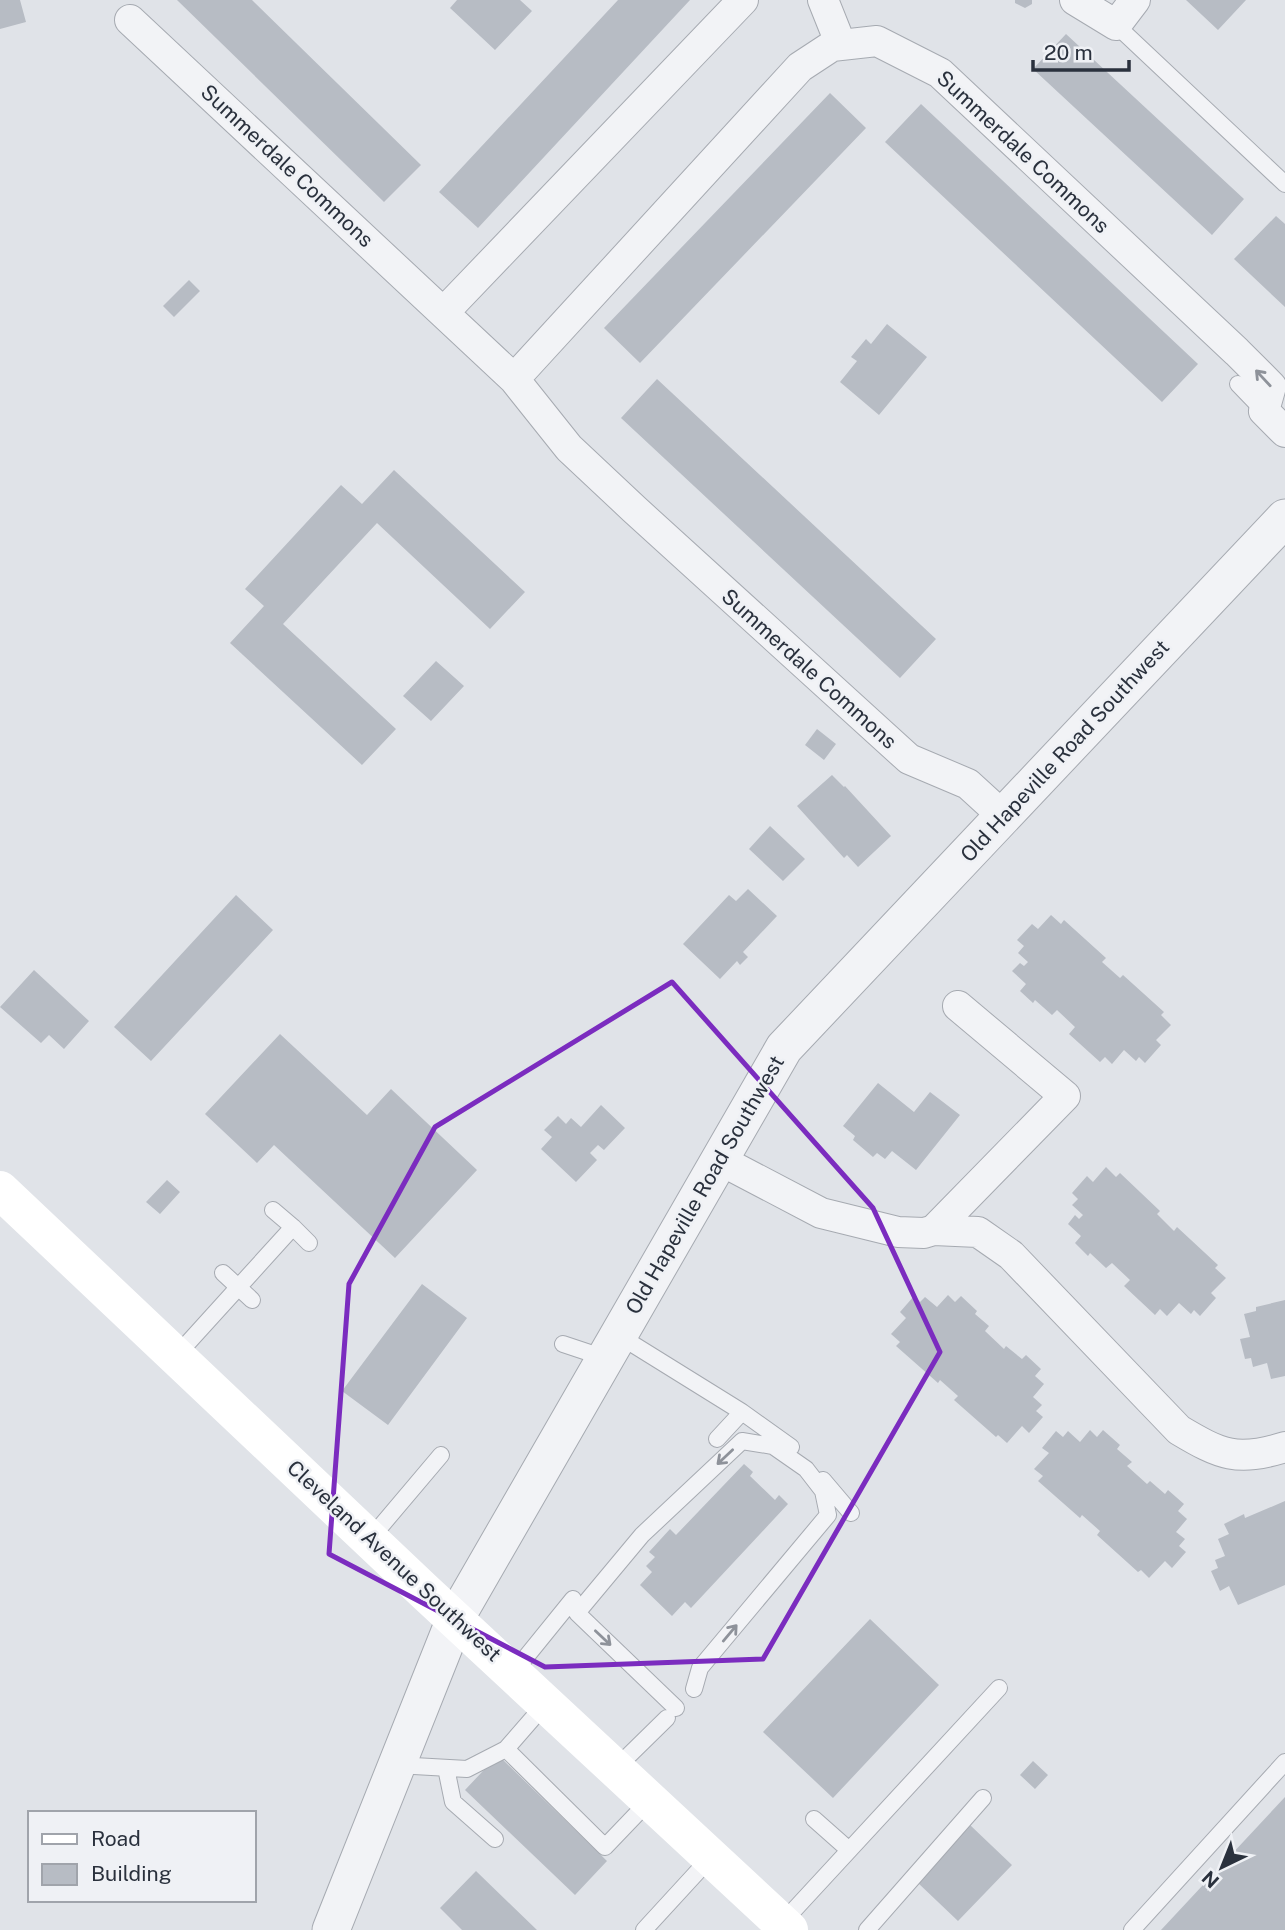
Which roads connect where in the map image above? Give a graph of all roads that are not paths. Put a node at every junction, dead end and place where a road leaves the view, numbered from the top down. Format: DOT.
graph roads {
  1 [pos="743,0"];
  2 [pos="823,0"];
  3 [pos="1075,0"];
  4 [pos="1135,0"];
  5 [pos="130,20"];
  6 [pos="1116,25"];
  7 [pos="841,45"];
  8 [pos="1285,184"];
  9 [pos="444,312"];
  10 [pos="514,379"];
  11 [pos="1238,384"];
  12 [pos="1264,411"];
  13 [pos="1285,432"];
  14 [pos="1278,534"];
  15 [pos="1003,816"];
  16 [pos="958,1006"];
  17 [pos="720,1160"];
  18 [pos="0,1190"];
  19 [pos="273,1210"];
  20 [pos="293,1227"];
  21 [pos="934,1230"];
  22 [pos="309,1243"];
  23 [pos="223,1273"];
  24 [pos="239,1287"];
  25 [pos="252,1300"];
  26 [pos="563,1344"];
  27 [pos="612,1346"];
  28 [pos="176,1356"];
  29 [pos="742,1412"];
  30 [pos="717,1439"];
  31 [pos="1285,1447"];
  32 [pos="441,1455"];
  33 [pos="851,1513"];
  34 [pos="370,1539"];
  35 [pos="573,1599"];
  36 [pos="455,1619"];
  37 [pos="513,1673"];
  38 [pos="999,1688"];
  39 [pos="694,1689"];
  40 [pos="546,1703"];
  41 [pos="506,1749"];
  42 [pos="1285,1762"];
  43 [pos="396,1765"];
  44 [pos="446,1768"];
  45 [pos="616,1768"];
  46 [pos="983,1798"];
  47 [pos="650,1800"];
  48 [pos="814,1819"];
  49 [pos="495,1839"];
  50 [pos="849,1850"];
  51 [pos="711,1857"];
  52 [pos="785,1927"];
  53 [pos="331,1930"];
  54 [pos="644,1930"];
  55 [pos="867,1930"];
  56 [pos="1132,1930"];
  1 -- 9 [label="street"];
  2 -- 7 [label="street"];
  3 -- 6 [label="street"];
  4 -- 6 [label="street"];
  5 -- 9 [label="street, Summerdale Commons"];
  6 -- 8 [label="lane"];
  7 -- 10 [label="street, Summerdale Commons"];
  12 -- 7 [label="street, Summerdale Commons, one-way"];
  9 -- 10 [label="street, Summerdale Commons"];
  10 -- 15 [label="street, Summerdale Commons"];
  11 -- 12 [label="lane"];
  12 -- 13 [label="street"];
  14 -- 15 [label="street, Old Hapeville Road Southwest"];
  15 -- 17 [label="street, Old Hapeville Road Southwest"];
  16 -- 21 [label="street"];
  17 -- 21 [label="street"];
  17 -- 27 [label="street, Old Hapeville Road Southwest"];
  18 -- 28 [label="main road, Cleveland Avenue Southwest"];
  19 -- 20 [label="lane"];
  20 -- 22 [label="lane"];
  20 -- 24 [label="lane"];
  21 -- 31 [label="street"];
  23 -- 24 [label="lane"];
  24 -- 25 [label="lane"];
  24 -- 28 [label="lane"];
  26 -- 27 [label="lane"];
  27 -- 29 [label="lane"];
  27 -- 36 [label="street, Old Hapeville Road Southwest"];
  28 -- 34 [label="main road, Cleveland Avenue Southwest"];
  29 -- 30 [label="lane"];
  29 -- 33 [label="lane"];
  32 -- 34 [label="lane"];
  34 -- 36 [label="main road, Cleveland Avenue Southwest"];
  35 -- 37 [label="lane"];
  36 -- 37 [label="main road, Cleveland Avenue Southwest"];
  36 -- 43 [label="street, Old Hapeville Road Southwest"];
  37 -- 40 [label="main road, Cleveland Avenue Southwest"];
  38 -- 50 [label="lane"];
  39 -- 45 [label="lane, one-way"];
  40 -- 41 [label="lane"];
  40 -- 45 [label="main road, Cleveland Avenue Southwest"];
  41 -- 44 [label="lane"];
  41 -- 47 [label="lane"];
  42 -- 56 [label="lane"];
  43 -- 44 [label="lane"];
  43 -- 53 [label="street, Old Hapeville Road Southwest"];
  44 -- 49 [label="lane"];
  45 -- 47 [label="main road, Cleveland Avenue Southwest"];
  46 -- 55 [label="lane"];
  47 -- 51 [label="main road, Cleveland Avenue Southwest"];
  48 -- 50 [label="lane"];
  50 -- 52 [label="lane"];
  51 -- 52 [label="main road, Cleveland Avenue Southwest"];
  51 -- 54 [label="lane"];
}
